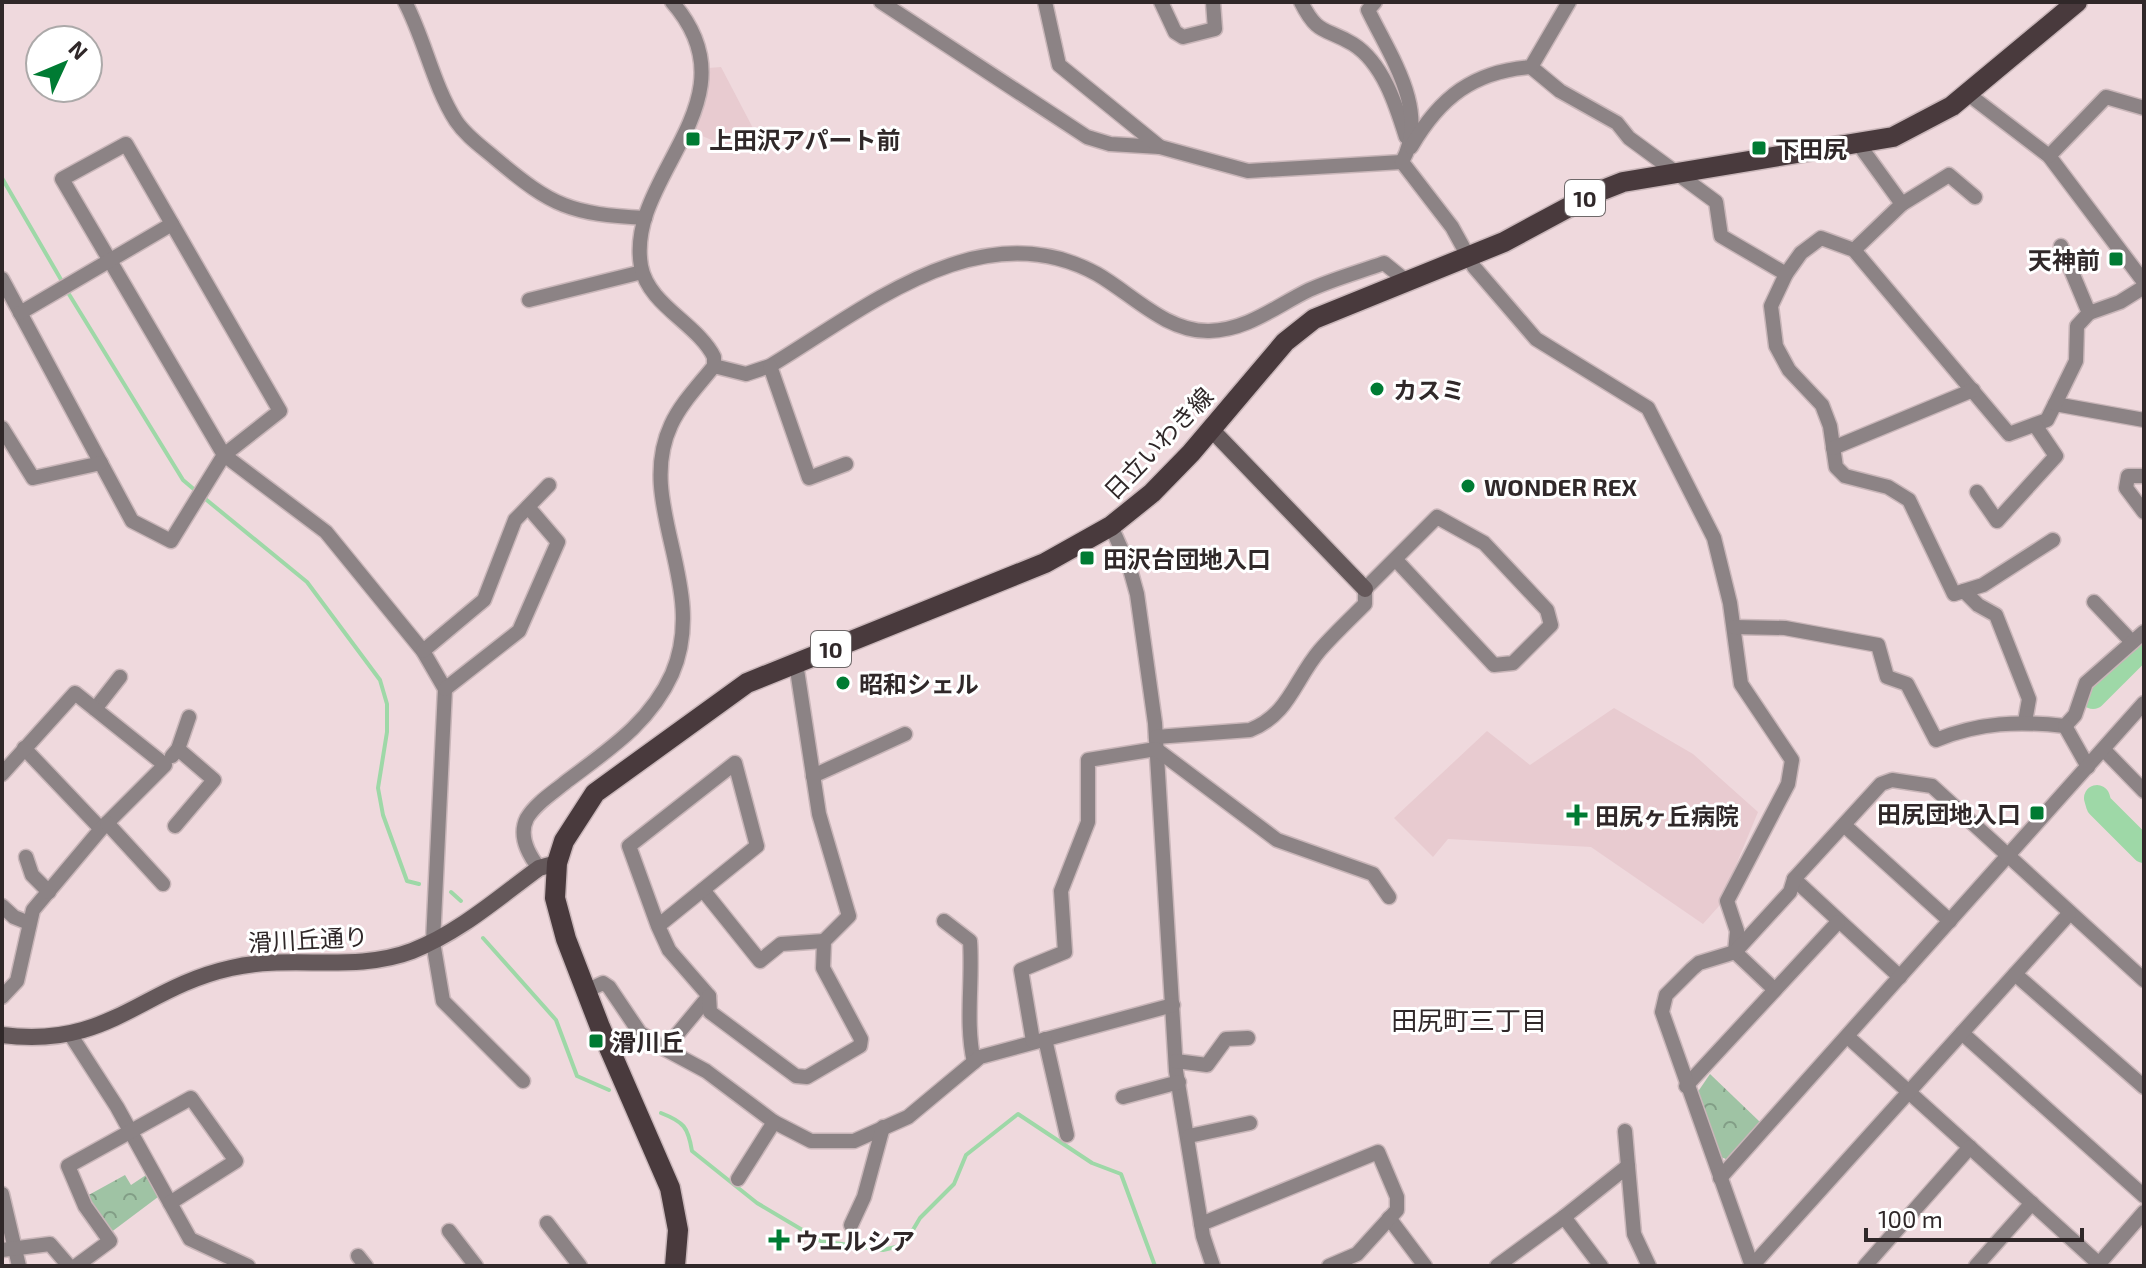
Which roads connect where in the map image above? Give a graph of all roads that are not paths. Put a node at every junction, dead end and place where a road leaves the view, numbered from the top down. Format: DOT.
graph roads {
  1 [pos="405,2"];
  2 [pos="672,2"];
  3 [pos="881,2"];
  4 [pos="1045,2"];
  5 [pos="1161,2"];
  6 [pos="1213,2"];
  7 [pos="1301,2"];
  8 [pos="1375,2"];
  9 [pos="1569,2"];
  10 [pos="2077,2"];
  11 [pos="1531,67"];
  12 [pos="1968,94"];
  13 [pos="2144,108"];
  14 [pos="1860,146"];
  15 [pos="1160,147"];
  16 [pos="1410,149"];
  17 [pos="2049,156"];
  18 [pos="1402,162"];
  19 [pos="1676,171"];
  20 [pos="1975,197"];
  21 [pos="1902,204"];
  22 [pos="645,218"];
  23 [pos="172,224"];
  24 [pos="2061,246"];
  25 [pos="1854,250"];
  26 [pos="1468,257"];
  27 [pos="109,260"];
  28 [pos="642,272"];
  29 [pos="1786,274"];
  30 [pos="2,279"];
  31 [pos="1405,280"];
  32 [pos="2144,285"];
  33 [pos="529,300"];
  34 [pos="20,313"];
  35 [pos="2089,313"];
  36 [pos="714,366"];
  37 [pos="770,366"];
  38 [pos="1973,390"];
  39 [pos="2055,404"];
  40 [pos="2144,420"];
  41 [pos="2035,425"];
  42 [pos="2,428"];
  43 [pos="1211,429"];
  44 [pos="1833,448"];
  45 [pos="224,455"];
  46 [pos="101,463"];
  47 [pos="846,464"];
  48 [pos="2144,476"];
  49 [pos="549,485"];
  50 [pos="1977,492"];
  51 [pos="528,507"];
  52 [pos="2144,512"];
  53 [pos="1111,526"];
  54 [pos="2053,540"];
  55 [pos="1396,560"];
  56 [pos="1365,589"];
  57 [pos="1964,591"];
  58 [pos="2094,602"];
  59 [pos="1734,627"];
  60 [pos="2138,637"];
  61 [pos="423,651"];
  62 [pos="796,663"];
  63 [pos="120,677"];
  64 [pos="445,689"];
  65 [pos="2144,703"];
  66 [pos="95,709"];
  67 [pos="189,717"];
  68 [pos="2025,722"];
  69 [pos="2065,726"];
  70 [pos="905,734"];
  71 [pos="1156,743"];
  72 [pos="24,748"];
  73 [pos="178,749"];
  74 [pos="2104,750"];
  75 [pos="165,765"];
  76 [pos="2088,767"];
  77 [pos="2,774"];
  78 [pos="813,776"];
  79 [pos="2144,791"];
  80 [pos="1844,825"];
  81 [pos="104,826"];
  82 [pos="175,826"];
  83 [pos="26,857"];
  84 [pos="2009,858"];
  85 [pos="548,865"];
  86 [pos="1794,879"];
  87 [pos="163,884"];
  88 [pos="703,890"];
  89 [pos="49,892"];
  90 [pos="1389,897"];
  91 [pos="2,906"];
  92 [pos="2069,914"];
  93 [pos="944,921"];
  94 [pos="1950,921"];
  95 [pos="1838,922"];
  96 [pos="29,923"];
  97 [pos="658,926"];
  98 [pos="824,941"];
  99 [pos="433,942"];
  100 [pos="1735,952"];
  101 [pos="2015,974"];
  102 [pos="1900,977"];
  103 [pos="2144,980"];
  104 [pos="1775,990"];
  105 [pos="586,991"];
  106 [pos="709,996"];
  107 [pos="2,997"];
  108 [pos="1173,1005"];
  109 [pos="1962,1033"];
  110 [pos="70,1034"];
  111 [pos="2,1035"];
  112 [pos="1848,1037"];
  113 [pos="1248,1038"];
  114 [pos="1039,1040"];
  115 [pos="665,1049"];
  116 [pos="1176,1061"];
  117 [pos="974,1062"];
  118 [pos="523,1081"];
  119 [pos="1179,1082"];
  120 [pos="1686,1086"];
  121 [pos="2144,1087"];
  122 [pos="1909,1092"];
  123 [pos="1123,1097"];
  124 [pos="774,1122"];
  125 [pos="1250,1123"];
  126 [pos="883,1127"];
  127 [pos="130,1129"];
  128 [pos="1625,1131"];
  129 [pos="1067,1135"];
  130 [pos="1189,1136"];
  131 [pos="1970,1147"];
  132 [pos="1628,1166"];
  133 [pos="1720,1178"];
  134 [pos="738,1179"];
  135 [pos="2,1194"];
  136 [pos="2144,1196"];
  137 [pos="170,1203"];
  138 [pos="2032,1203"];
  139 [pos="2144,1212"];
  140 [pos="1564,1217"];
  141 [pos="1389,1218"];
  142 [pos="547,1223"];
  143 [pos="1201,1224"];
  144 [pos="851,1225"];
  145 [pos="449,1231"];
  146 [pos="8,1249"];
  147 [pos="225,1262"];
  148 [pos="572,1264"];
  149 [pos="1336,1264"];
  150 [pos="2098,1265"];
  151 [pos="19,1266"];
  152 [pos="69,1266"];
  153 [pos="76,1266"];
  154 [pos="248,1266"];
  155 [pos="476,1266"];
  156 [pos="675,1266"];
  157 [pos="1213,1266"];
  158 [pos="1425,1266"];
  159 [pos="1497,1266"];
  160 [pos="1601,1266"];
  161 [pos="1649,1266"];
  162 [pos="1752,1266"];
  163 [pos="1865,1266"];
  164 [pos="1976,1266"];
  1 -- 22 [label="street"];
  2 -- 22 [label="street"];
  3 -- 15 [label="street"];
  4 -- 15 [label="street"];
  5 -- 6 [label="street"];
  7 -- 16 [label="street"];
  8 -- 16 [label="street"];
  9 -- 11 [label="street"];
  10 -- 12 [label="main road, 日立いわき線 / 10"];
  11 -- 16 [label="street"];
  11 -- 19 [label="street"];
  12 -- 14 [label="main road, 日立いわき線 / 10"];
  12 -- 17 [label="street"];
  13 -- 17 [label="street"];
  14 -- 19 [label="main road, 日立いわき線 / 10"];
  14 -- 21 [label="street"];
  15 -- 18 [label="street"];
  16 -- 18 [label="street"];
  17 -- 32 [label="street"];
  18 -- 26 [label="street"];
  19 -- 26 [label="main road, 日立いわき線 / 10"];
  19 -- 29 [label="street"];
  20 -- 21 [label="street"];
  21 -- 25 [label="street"];
  22 -- 28 [label="street"];
  23 -- 27 [label="street"];
  23 -- 27 [label="street"];
  23 -- 45 [label="street"];
  24 -- 35 [label="street"];
  25 -- 29 [label="street"];
  25 -- 38 [label="street"];
  26 -- 31 [label="main road, 日立いわき線 / 10"];
  26 -- 59 [label="street"];
  27 -- 34 [label="street"];
  27 -- 45 [label="street"];
  28 -- 33 [label="street"];
  28 -- 36 [label="street"];
  29 -- 44 [label="street"];
  30 -- 34 [label="street"];
  31 -- 37 [label="street"];
  31 -- 43 [label="main road, 日立いわき線 / 10"];
  32 -- 35 [label="street"];
  34 -- 46 [label="street"];
  35 -- 39 [label="street"];
  36 -- 37 [label="street"];
  36 -- 85 [label="street"];
  37 -- 47 [label="street"];
  38 -- 41 [label="street"];
  38 -- 44 [label="street"];
  39 -- 40 [label="street"];
  39 -- 41 [label="street"];
  41 -- 50 [label="street"];
  42 -- 46 [label="street"];
  43 -- 53 [label="main road, 日立いわき線 / 10"];
  43 -- 56 [label="street"];
  44 -- 57 [label="street"];
  45 -- 46 [label="street"];
  45 -- 61 [label="street"];
  48 -- 52 [label="street"];
  49 -- 51 [label="street"];
  51 -- 61 [label="street"];
  51 -- 64 [label="street"];
  53 -- 62 [label="main road, 日立いわき線 / 10"];
  53 -- 71 [label="street"];
  54 -- 57 [label="street"];
  55 -- 55 [label="street"];
  55 -- 56 [label="street"];
  56 -- 71 [label="street"];
  57 -- 68 [label="street"];
  58 -- 60 [label="street"];
  59 -- 68 [label="street"];
  59 -- 100 [label="street"];
  60 -- 69 [label="street"];
  61 -- 64 [label="street"];
  62 -- 78 [label="street"];
  62 -- 85 [label="main road, 日立いわき線 / 10"];
  63 -- 66 [label="street"];
  64 -- 99 [label="street"];
  65 -- 74 [label="street"];
  66 -- 72 [label="street"];
  66 -- 75 [label="street"];
  67 -- 73 [label="street"];
  68 -- 69 [label="street"];
  69 -- 76 [label="street"];
  70 -- 78 [label="street"];
  71 -- 90 [label="street"];
  71 -- 108 [label="street"];
  71 -- 114 [label="street"];
  72 -- 77 [label="street"];
  72 -- 81 [label="street"];
  73 -- 75 [label="street"];
  73 -- 82 [label="street"];
  74 -- 76 [label="street"];
  74 -- 79 [label="street"];
  75 -- 81 [label="street"];
  76 -- 84 [label="street"];
  78 -- 98 [label="street"];
  80 -- 84 [label="street"];
  80 -- 86 [label="street"];
  80 -- 94 [label="street"];
  81 -- 87 [label="street"];
  81 -- 89 [label="street"];
  83 -- 89 [label="street"];
  84 -- 92 [label="street"];
  84 -- 94 [label="street"];
  85 -- 99 [label="street, 滑川丘通り"];
  85 -- 105 [label="main road, 日立いわき線 / 10"];
  86 -- 95 [label="street"];
  86 -- 100 [label="street"];
  88 -- 97 [label="street"];
  88 -- 97 [label="street"];
  88 -- 98 [label="street"];
  89 -- 96 [label="street"];
  91 -- 96 [label="street"];
  92 -- 101 [label="street"];
  92 -- 103 [label="street"];
  93 -- 117 [label="street"];
  94 -- 102 [label="street"];
  95 -- 102 [label="street"];
  95 -- 104 [label="street"];
  96 -- 107 [label="street"];
  97 -- 106 [label="street"];
  98 -- 106 [label="street"];
  99 -- 110 [label="street, 滑川丘通り"];
  99 -- 118 [label="street"];
  100 -- 104 [label="street"];
  100 -- 120 [label="street"];
  101 -- 109 [label="street"];
  101 -- 121 [label="street"];
  102 -- 112 [label="street"];
  104 -- 120 [label="street"];
  105 -- 115 [label="street"];
  105 -- 156 [label="main road, 日立いわき線 / 10"];
  106 -- 115 [label="street"];
  108 -- 114 [label="street"];
  108 -- 116 [label="street"];
  109 -- 122 [label="street"];
  109 -- 136 [label="street"];
  110 -- 111 [label="street, 滑川丘通り"];
  110 -- 127 [label="street"];
  112 -- 122 [label="street"];
  112 -- 133 [label="street"];
  113 -- 116 [label="street"];
  114 -- 117 [label="street"];
  114 -- 129 [label="street"];
  115 -- 124 [label="street"];
  116 -- 119 [label="street"];
  117 -- 126 [label="street"];
  119 -- 123 [label="street"];
  119 -- 130 [label="street"];
  120 -- 133 [label="street"];
  122 -- 131 [label="street"];
  122 -- 162 [label="street"];
  124 -- 126 [label="street"];
  124 -- 134 [label="street"];
  125 -- 130 [label="street"];
  126 -- 144 [label="street"];
  127 -- 137 [label="street"];
  127 -- 137 [label="street"];
  127 -- 153 [label="street"];
  128 -- 132 [label="street"];
  130 -- 143 [label="street"];
  131 -- 138 [label="street"];
  131 -- 163 [label="street"];
  132 -- 140 [label="street"];
  132 -- 161 [label="street"];
  133 -- 162 [label="street"];
  135 -- 146 [label="street"];
  137 -- 147 [label="street"];
  138 -- 150 [label="street"];
  138 -- 164 [label="street"];
  139 -- 150 [label="street"];
  140 -- 159 [label="street"];
  140 -- 160 [label="street"];
  141 -- 143 [label="street"];
  141 -- 149 [label="street"];
  141 -- 158 [label="street"];
  142 -- 148 [label="street"];
  143 -- 157 [label="street"];
  145 -- 155 [label="street"];
  146 -- 151 [label="street"];
  146 -- 152 [label="street"];
  147 -- 154 [label="street"];
}
